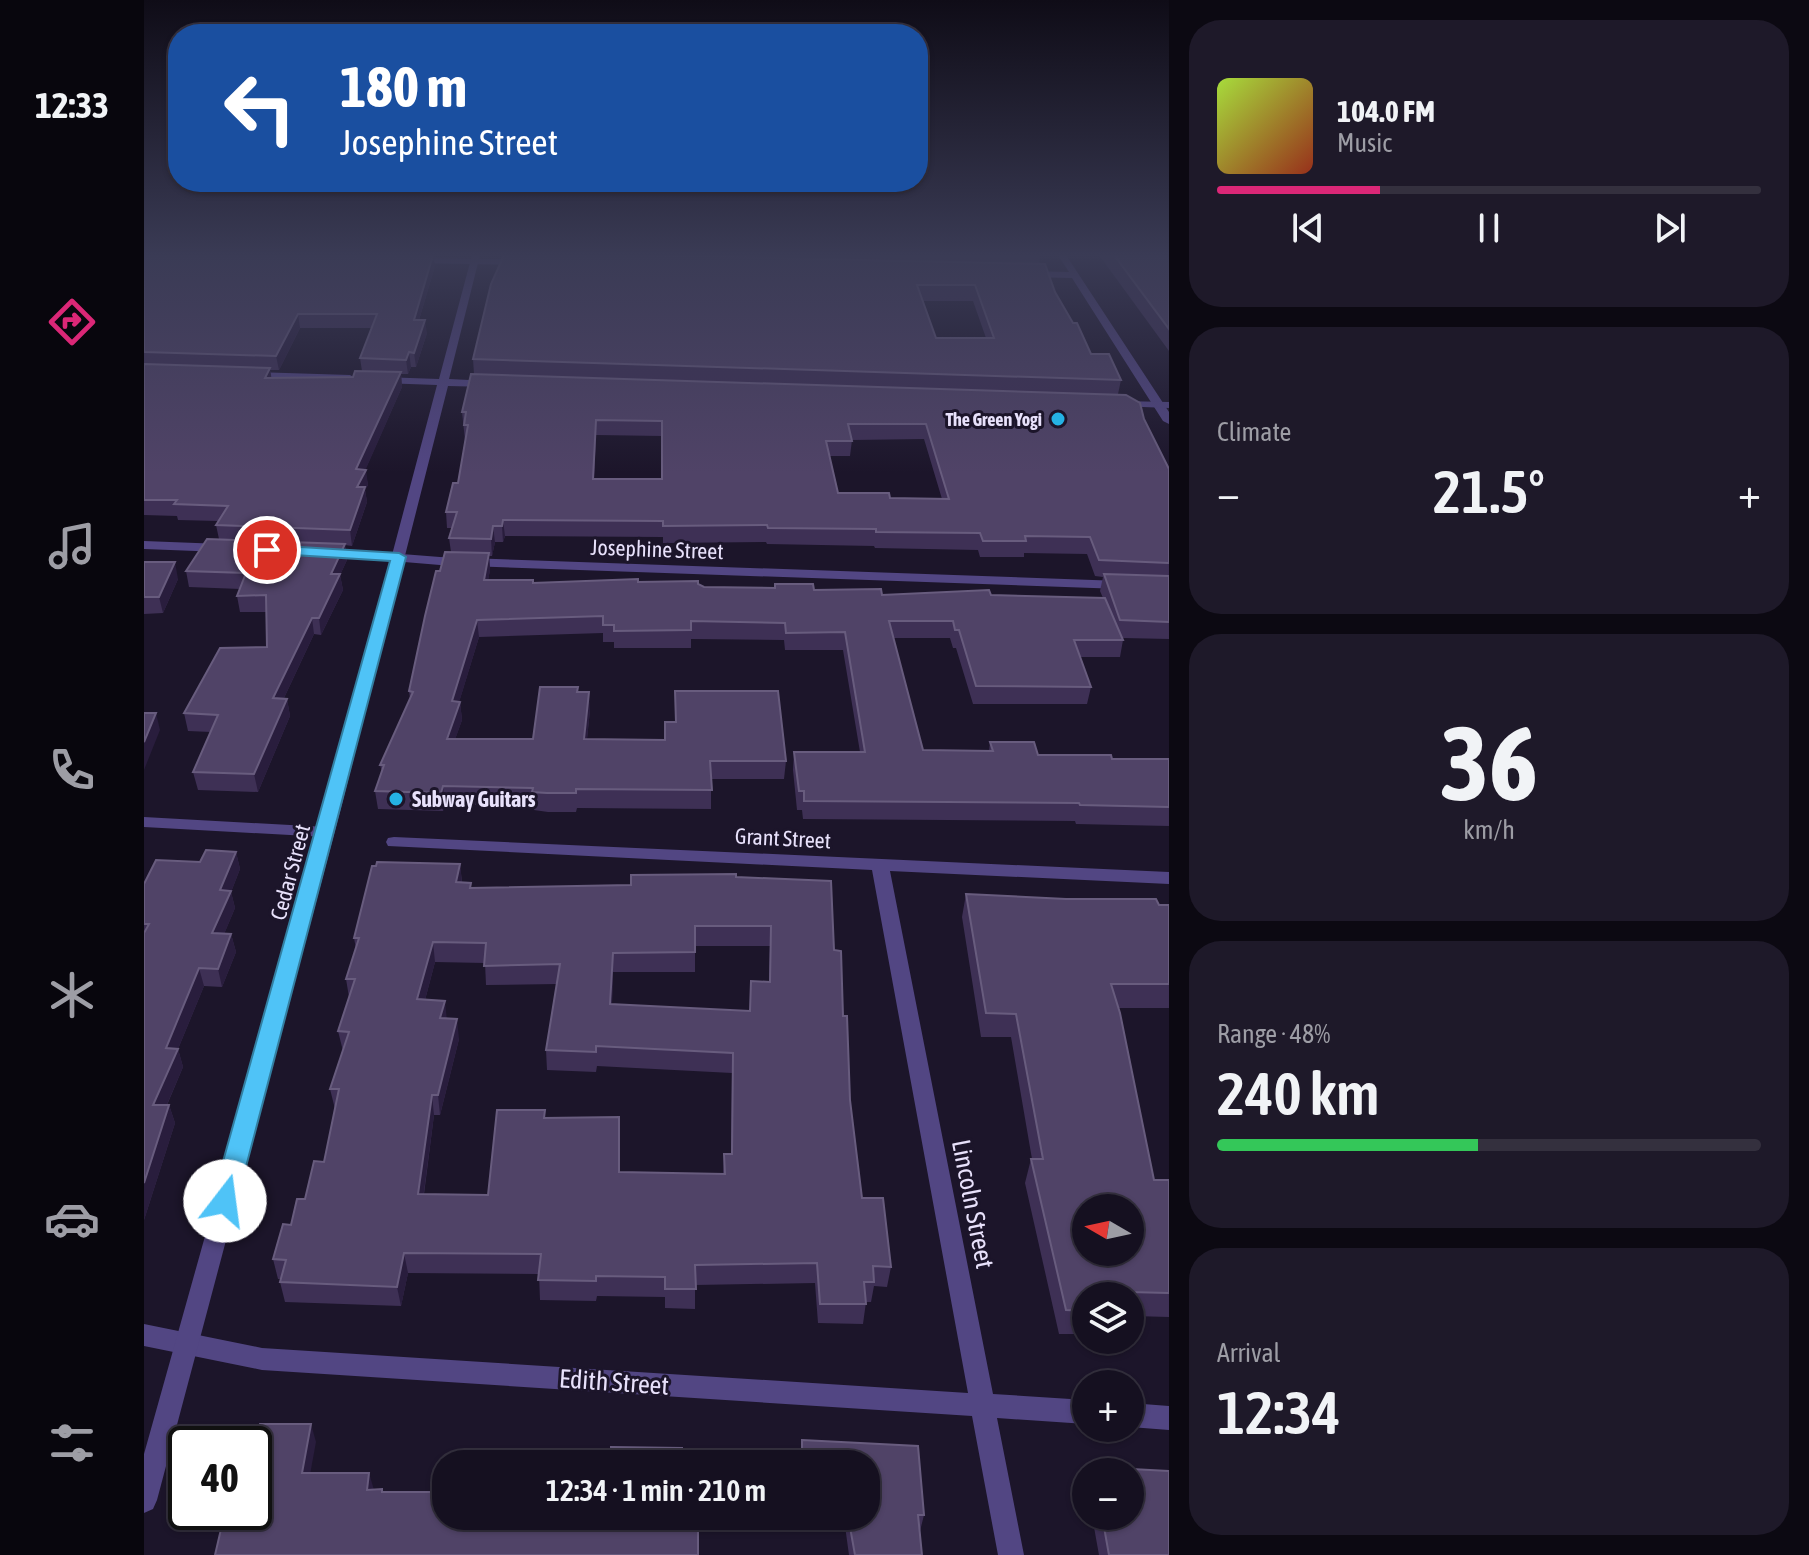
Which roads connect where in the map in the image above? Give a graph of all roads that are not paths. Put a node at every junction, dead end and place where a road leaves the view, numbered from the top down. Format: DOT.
graph roads {
  1 [pos="457,328"];
  2 [pos="1111,328"];
  3 [pos="238,375"];
  4 [pos="443,382"];
  5 [pos="500,385"];
  6 [pos="1104,403"];
  7 [pos="1164,405"];
  8 [pos="1169,421"];
  9 [pos="144,545"];
  10 [pos="236,549"];
  11 [pos="313,551"];
  12 [pos="399,557"];
  13 [pos="1137,585"];
  14 [pos="144,822"];
  15 [pos="326,832"];
  16 [pos="394,842"];
  17 [pos="880,864"];
  18 [pos="1169,878"];
  19 [pos="144,1335"];
  20 [pos="186,1343"];
  21 [pos="983,1405"];
  22 [pos="1072,1411"];
  23 [pos="1144,1416"];
  24 [pos="1169,1418"];
  25 [pos="144,1500"];
  26 [pos="1011,1555"];
  1 -- 4 [label="street, Cedar Street"];
  2 -- 7 [label="street"];
  3 -- 4 [label="street"];
  4 -- 5 [label="street"];
  4 -- 12 [label="street, Cedar Street"];
  6 -- 7 [label="street"];
  7 -- 8 [label="street"];
  9 -- 10 [label="street"];
  11 -- 12 [label="street, Josephine Street"];
  12 -- 13 [label="street, Josephine Street"];
  12 -- 15 [label="street, Cedar Street"];
  14 -- 15 [label="street"];
  15 -- 20 [label="street, Cedar Street"];
  16 -- 17 [label="street, Grant Street"];
  17 -- 18 [label="street, Grant Street"];
  17 -- 21 [label="street, Lincoln Street"];
  19 -- 20 [label="street, Edith Street"];
  20 -- 21 [label="street, Edith Street"];
  20 -- 25 [label="street, Cedar Street"];
  21 -- 22 [label="street, Edith Street"];
  21 -- 26 [label="street, Lincoln Street"];
  23 -- 24 [label="street"];
}
